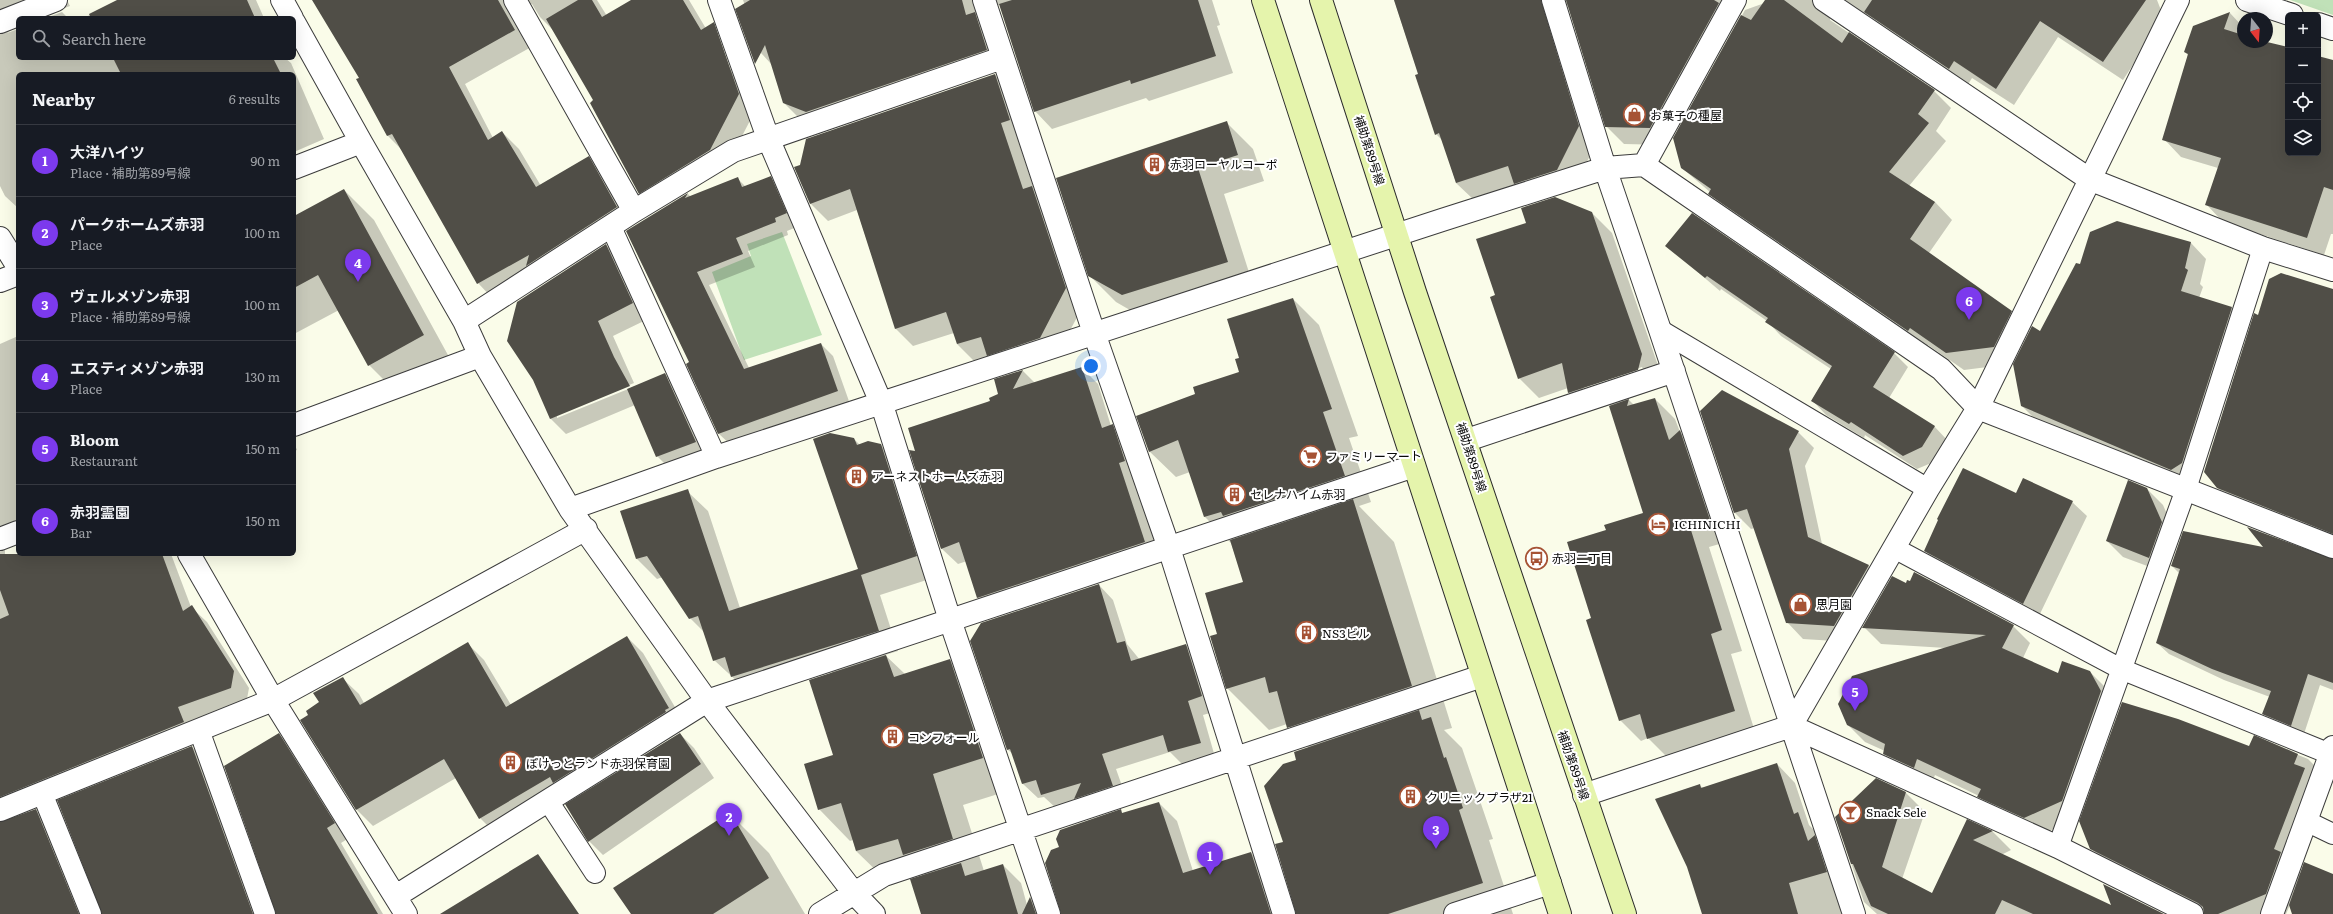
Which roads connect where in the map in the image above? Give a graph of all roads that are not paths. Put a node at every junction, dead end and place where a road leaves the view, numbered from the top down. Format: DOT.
graph roads {
  1 [pos="56,0"];
  2 [pos="282,0"];
  3 [pos="515,0"];
  4 [pos="719,0"];
  5 [pos="984,0"];
  6 [pos="1263,0"];
  7 [pos="1321,0"];
  8 [pos="1553,0"];
  9 [pos="1735,0"];
  10 [pos="1824,0"];
  11 [pos="2178,0"];
  12 [pos="2247,0"];
  13 [pos="2285,13"];
  14 [pos="291,16"];
  15 [pos="0,22"];
  16 [pos="2321,25"];
  17 [pos="296,26"];
  18 [pos="2333,29"];
  19 [pos="1002,58"];
  20 [pos="768,138"];
  21 [pos="361,142"];
  22 [pos="1644,165"];
  23 [pos="296,167"];
  24 [pos="1605,168"];
  25 [pos="2089,179"];
  26 [pos="634,211"];
  27 [pos="611,227"];
  28 [pos="1397,234"];
  29 [pos="0,238"];
  30 [pos="2263,248"];
  31 [pos="1346,253"];
  32 [pos="16,264"];
  33 [pos="2333,270"];
  34 [pos="16,275"];
  35 [pos="0,281"];
  36 [pos="464,321"];
  37 [pos="1660,330"];
  38 [pos="1094,333"];
  39 [pos="480,356"];
  40 [pos="1674,371"];
  41 [pos="882,405"];
  42 [pos="1978,408"];
  43 [pos="296,424"];
  44 [pos="1467,440"];
  45 [pos="716,457"];
  46 [pos="1414,466"];
  47 [pos="1928,489"];
  48 [pos="2186,489"];
  49 [pos="570,509"];
  50 [pos="586,529"];
  51 [pos="16,533"];
  52 [pos="0,539"];
  53 [pos="2333,547"];
  54 [pos="1169,548"];
  55 [pos="1894,548"];
  56 [pos="190,556"];
  57 [pos="950,620"];
  58 [pos="2121,669"];
  59 [pos="1482,676"];
  60 [pos="273,700"];
  61 [pos="707,701"];
  62 [pos="1791,726"];
  63 [pos="199,730"];
  64 [pos="2332,751"];
  65 [pos="1234,759"];
  66 [pos="42,793"];
  67 [pos="1584,795"];
  68 [pos="548,801"];
  69 [pos="0,810"];
  70 [pos="2306,821"];
  71 [pos="1020,828"];
  72 [pos="2333,834"];
  73 [pos="2058,847"];
  74 [pos="595,873"];
  75 [pos="1550,884"];
  76 [pos="853,892"];
  77 [pos="401,905"];
  78 [pos="91,914"];
  79 [pos="265,914"];
  80 [pos="820,914"];
  81 [pos="874,914"];
  82 [pos="1049,914"];
  83 [pos="1284,914"];
  84 [pos="1455,914"];
  85 [pos="1560,914"];
  86 [pos="1625,914"];
  87 [pos="1854,914"];
  88 [pos="2192,914"];
  89 [pos="2272,914"];
  1 -- 15 [label="street"];
  2 -- 14 [label="street"];
  3 -- 26 [label="street"];
  4 -- 20 [label="street"];
  5 -- 19 [label="street"];
  6 -- 31 [label="street"];
  7 -- 28 [label="street, 補助第89号線"];
  8 -- 24 [label="street"];
  9 -- 22 [label="street"];
  10 -- 25 [label="street"];
  11 -- 25 [label="street"];
  12 -- 13 [label="street"];
  16 -- 18 [label="street"];
  17 -- 21 [label="street"];
  19 -- 20 [label="street"];
  19 -- 38 [label="street"];
  20 -- 26 [label="street"];
  20 -- 41 [label="street"];
  21 -- 23 [label="street"];
  21 -- 36 [label="street"];
  22 -- 24 [label="street"];
  22 -- 42 [label="street"];
  24 -- 28 [label="street"];
  24 -- 37 [label="street"];
  25 -- 30 [label="street"];
  25 -- 42 [label="street"];
  26 -- 27 [label="street"];
  27 -- 36 [label="street"];
  27 -- 45 [label="lane"];
  28 -- 31 [label="street"];
  28 -- 44 [label="street, 補助第89号線"];
  29 -- 32 [label="street"];
  30 -- 33 [label="street"];
  30 -- 48 [label="lane"];
  31 -- 38 [label="street"];
  31 -- 46 [label="street"];
  34 -- 35 [label="street"];
  36 -- 39 [label="street"];
  37 -- 40 [label="street"];
  37 -- 47 [label="lane"];
  38 -- 41 [label="street"];
  38 -- 54 [label="street"];
  39 -- 43 [label="street"];
  39 -- 49 [label="street"];
  40 -- 44 [label="street"];
  40 -- 62 [label="street"];
  41 -- 45 [label="street"];
  41 -- 57 [label="street"];
  42 -- 47 [label="street"];
  42 -- 48 [label="street"];
  44 -- 67 [label="street, 補助第89号線"];
  45 -- 49 [label="street"];
  46 -- 54 [label="street"];
  46 -- 59 [label="street"];
  47 -- 55 [label="street"];
  48 -- 53 [label="street"];
  48 -- 58 [label="lane"];
  49 -- 50 [label="street"];
  50 -- 60 [label="street"];
  50 -- 61 [label="street"];
  51 -- 52 [label="street"];
  54 -- 57 [label="street"];
  54 -- 65 [label="street"];
  55 -- 58 [label="lane"];
  55 -- 62 [label="street"];
  56 -- 60 [label="street"];
  57 -- 61 [label="street"];
  57 -- 71 [label="street"];
  58 -- 64 [label="lane"];
  58 -- 73 [label="lane"];
  59 -- 65 [label="street"];
  59 -- 75 [label="street"];
  60 -- 63 [label="street"];
  60 -- 77 [label="street"];
  61 -- 68 [label="street"];
  61 -- 76 [label="street"];
  62 -- 67 [label="street"];
  62 -- 73 [label="street"];
  62 -- 87 [label="street"];
  63 -- 66 [label="street"];
  63 -- 79 [label="lane"];
  64 -- 70 [label="street"];
  65 -- 71 [label="street"];
  65 -- 83 [label="street"];
  66 -- 69 [label="street"];
  66 -- 78 [label="lane"];
  67 -- 86 [label="street, 補助第89号線"];
  68 -- 74 [label="lane"];
  68 -- 77 [label="street"];
  70 -- 72 [label="lane"];
  70 -- 89 [label="street"];
  71 -- 76 [label="street"];
  71 -- 82 [label="street"];
  73 -- 88 [label="street"];
  75 -- 84 [label="street"];
  75 -- 85 [label="street"];
  76 -- 80 [label="street"];
  76 -- 81 [label="street"];
}
